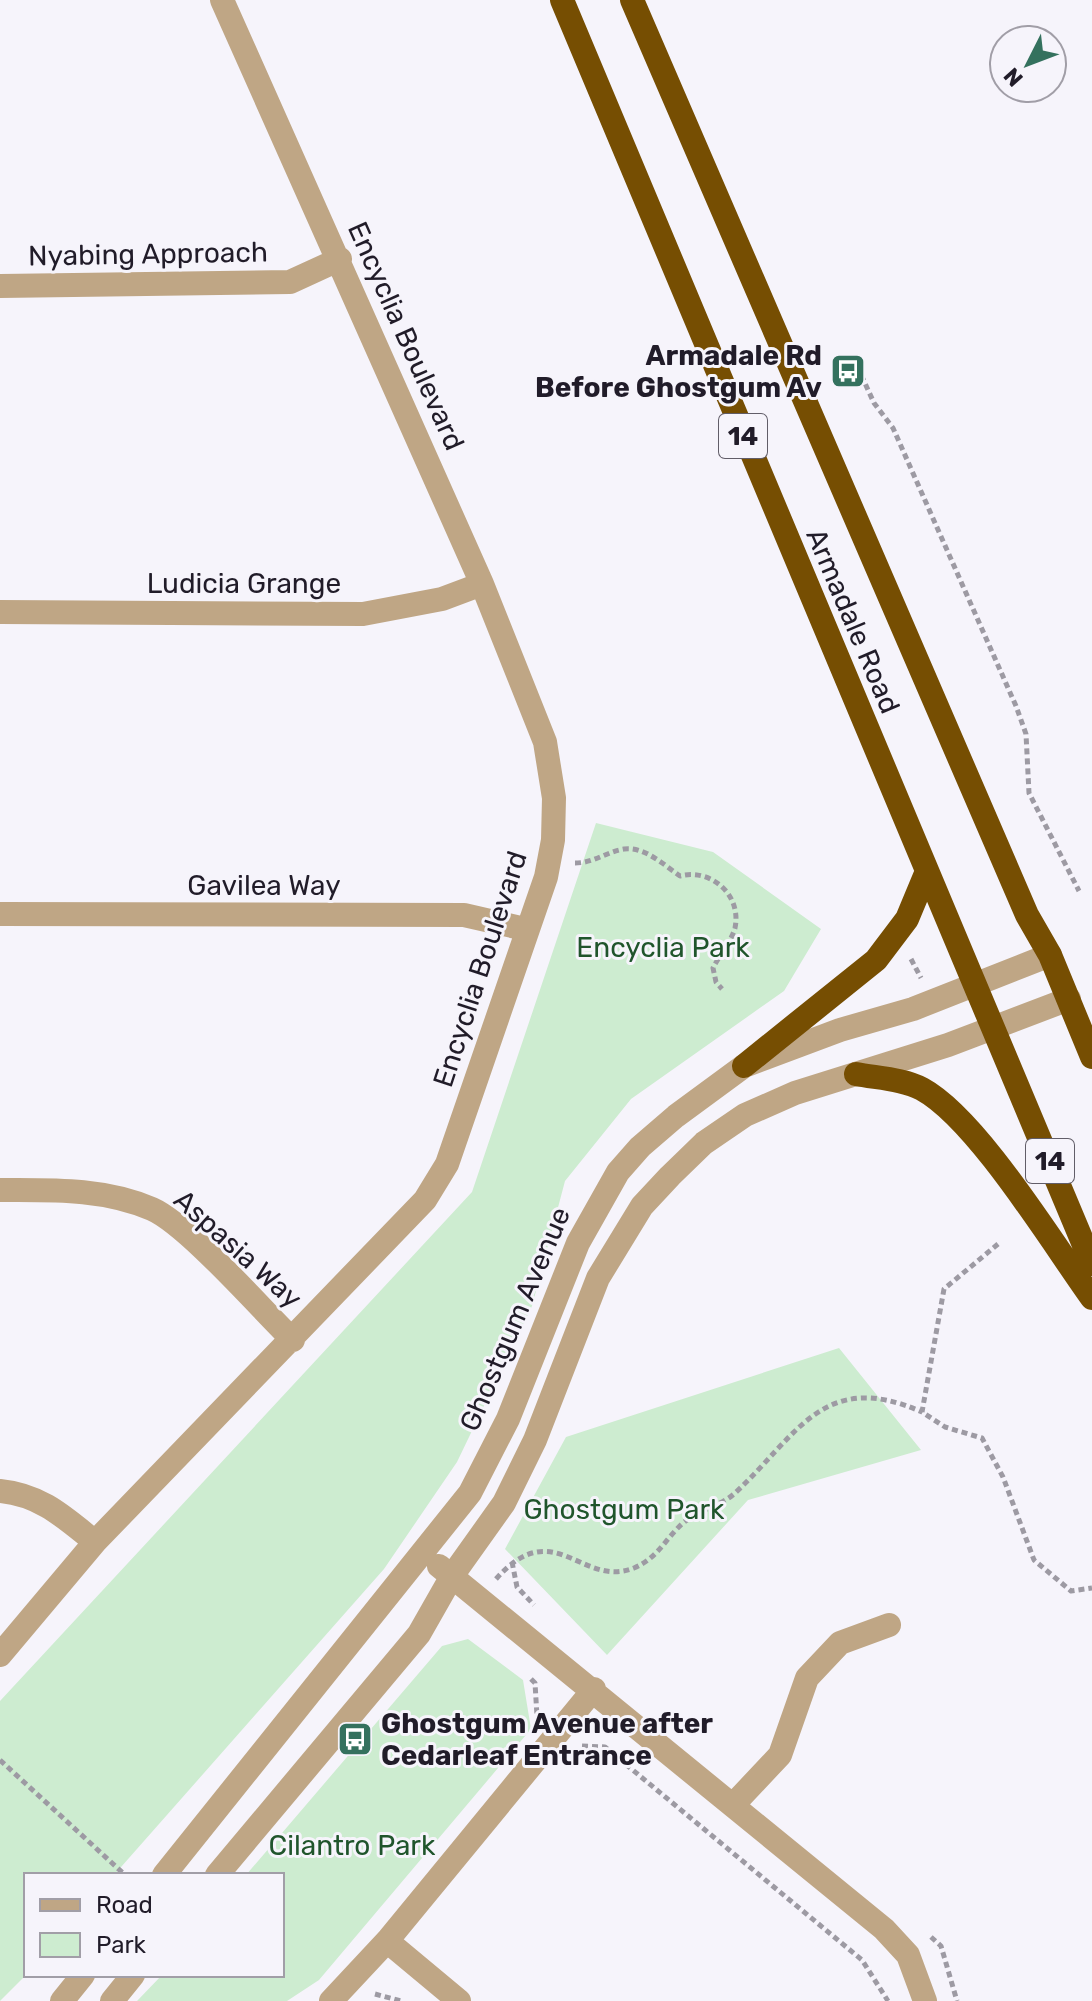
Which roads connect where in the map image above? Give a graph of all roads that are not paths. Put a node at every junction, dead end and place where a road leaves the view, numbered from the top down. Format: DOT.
graph roads {
  1 [pos="222,0"];
  2 [pos="562,0"];
  3 [pos="632,0"];
  4 [pos="340,259"];
  5 [pos="0,286"];
  6 [pos="482,584"];
  7 [pos="0,612"];
  8 [pos="927,871"];
  9 [pos="0,914"];
  10 [pos="525,929"];
  11 [pos="1050,955"];
  12 [pos="977,983"];
  13 [pos="1069,999"];
  14 [pos="995,1027"];
  15 [pos="1092,1057"];
  16 [pos="744,1066"];
  17 [pos="856,1074"];
  18 [pos="0,1190"];
  19 [pos="1092,1264"];
  20 [pos="1092,1298"];
  21 [pos="293,1340"];
  22 [pos="0,1491"];
  23 [pos="95,1542"];
  24 [pos="425,1554"];
  25 [pos="452,1576"];
  26 [pos="889,1625"];
  27 [pos="0,1655"];
  28 [pos="594,1689"];
  29 [pos="733,1805"];
  30 [pos="166,1873"];
  31 [pos="219,1873"];
  32 [pos="387,1941"];
  33 [pos="81,1977"];
  34 [pos="131,1977"];
  35 [pos="62,2001"];
  36 [pos="112,2001"];
  37 [pos="331,2001"];
  38 [pos="459,2001"];
  39 [pos="925,2001"];
  1 -- 4 [label="street, Encyclia Boulevard"];
  2 -- 8 [label="highway, Armadale Road / 14"];
  3 -- 11 [label="highway, Armadale Road / 14"];
  4 -- 5 [label="street, Nyabing Approach"];
  4 -- 6 [label="street, Encyclia Boulevard"];
  6 -- 7 [label="street, Ludicia Grange"];
  6 -- 10 [label="street, Encyclia Boulevard"];
  8 -- 12 [label="highway, Armadale Road / 14"];
  8 -- 16 [label="highway"];
  9 -- 10 [label="street, Gavilea Way"];
  10 -- 21 [label="street, Encyclia Boulevard"];
  11 -- 12 [label="street, Ghostgum Avenue"];
  11 -- 13 [label="highway, Armadale Road / 14"];
  12 -- 14 [label="highway, Armadale Road / 14"];
  12 -- 16 [label="street, Ghostgum Avenue"];
  13 -- 14 [label="street"];
  13 -- 15 [label="highway, Armadale Road / 14"];
  14 -- 17 [label="street"];
  14 -- 19 [label="highway, Armadale Road / 14"];
  16 -- 24 [label="street, Ghostgum Avenue"];
  17 -- 20 [label="highway"];
  17 -- 25 [label="street"];
  18 -- 21 [label="street, Aspasia Way"];
  21 -- 23 [label="street, Encyclia Boulevard"];
  22 -- 23 [label="street"];
  23 -- 27 [label="street, Encyclia Boulevard"];
  24 -- 25 [label="street"];
  24 -- 30 [label="street, Ghostgum Avenue"];
  25 -- 28 [label="street"];
  25 -- 31 [label="street"];
  26 -- 29 [label="street"];
  28 -- 29 [label="street"];
  28 -- 32 [label="street"];
  29 -- 39 [label="street"];
  32 -- 37 [label="street"];
  32 -- 38 [label="street"];
  33 -- 35 [label="street"];
  34 -- 36 [label="street"];
}
